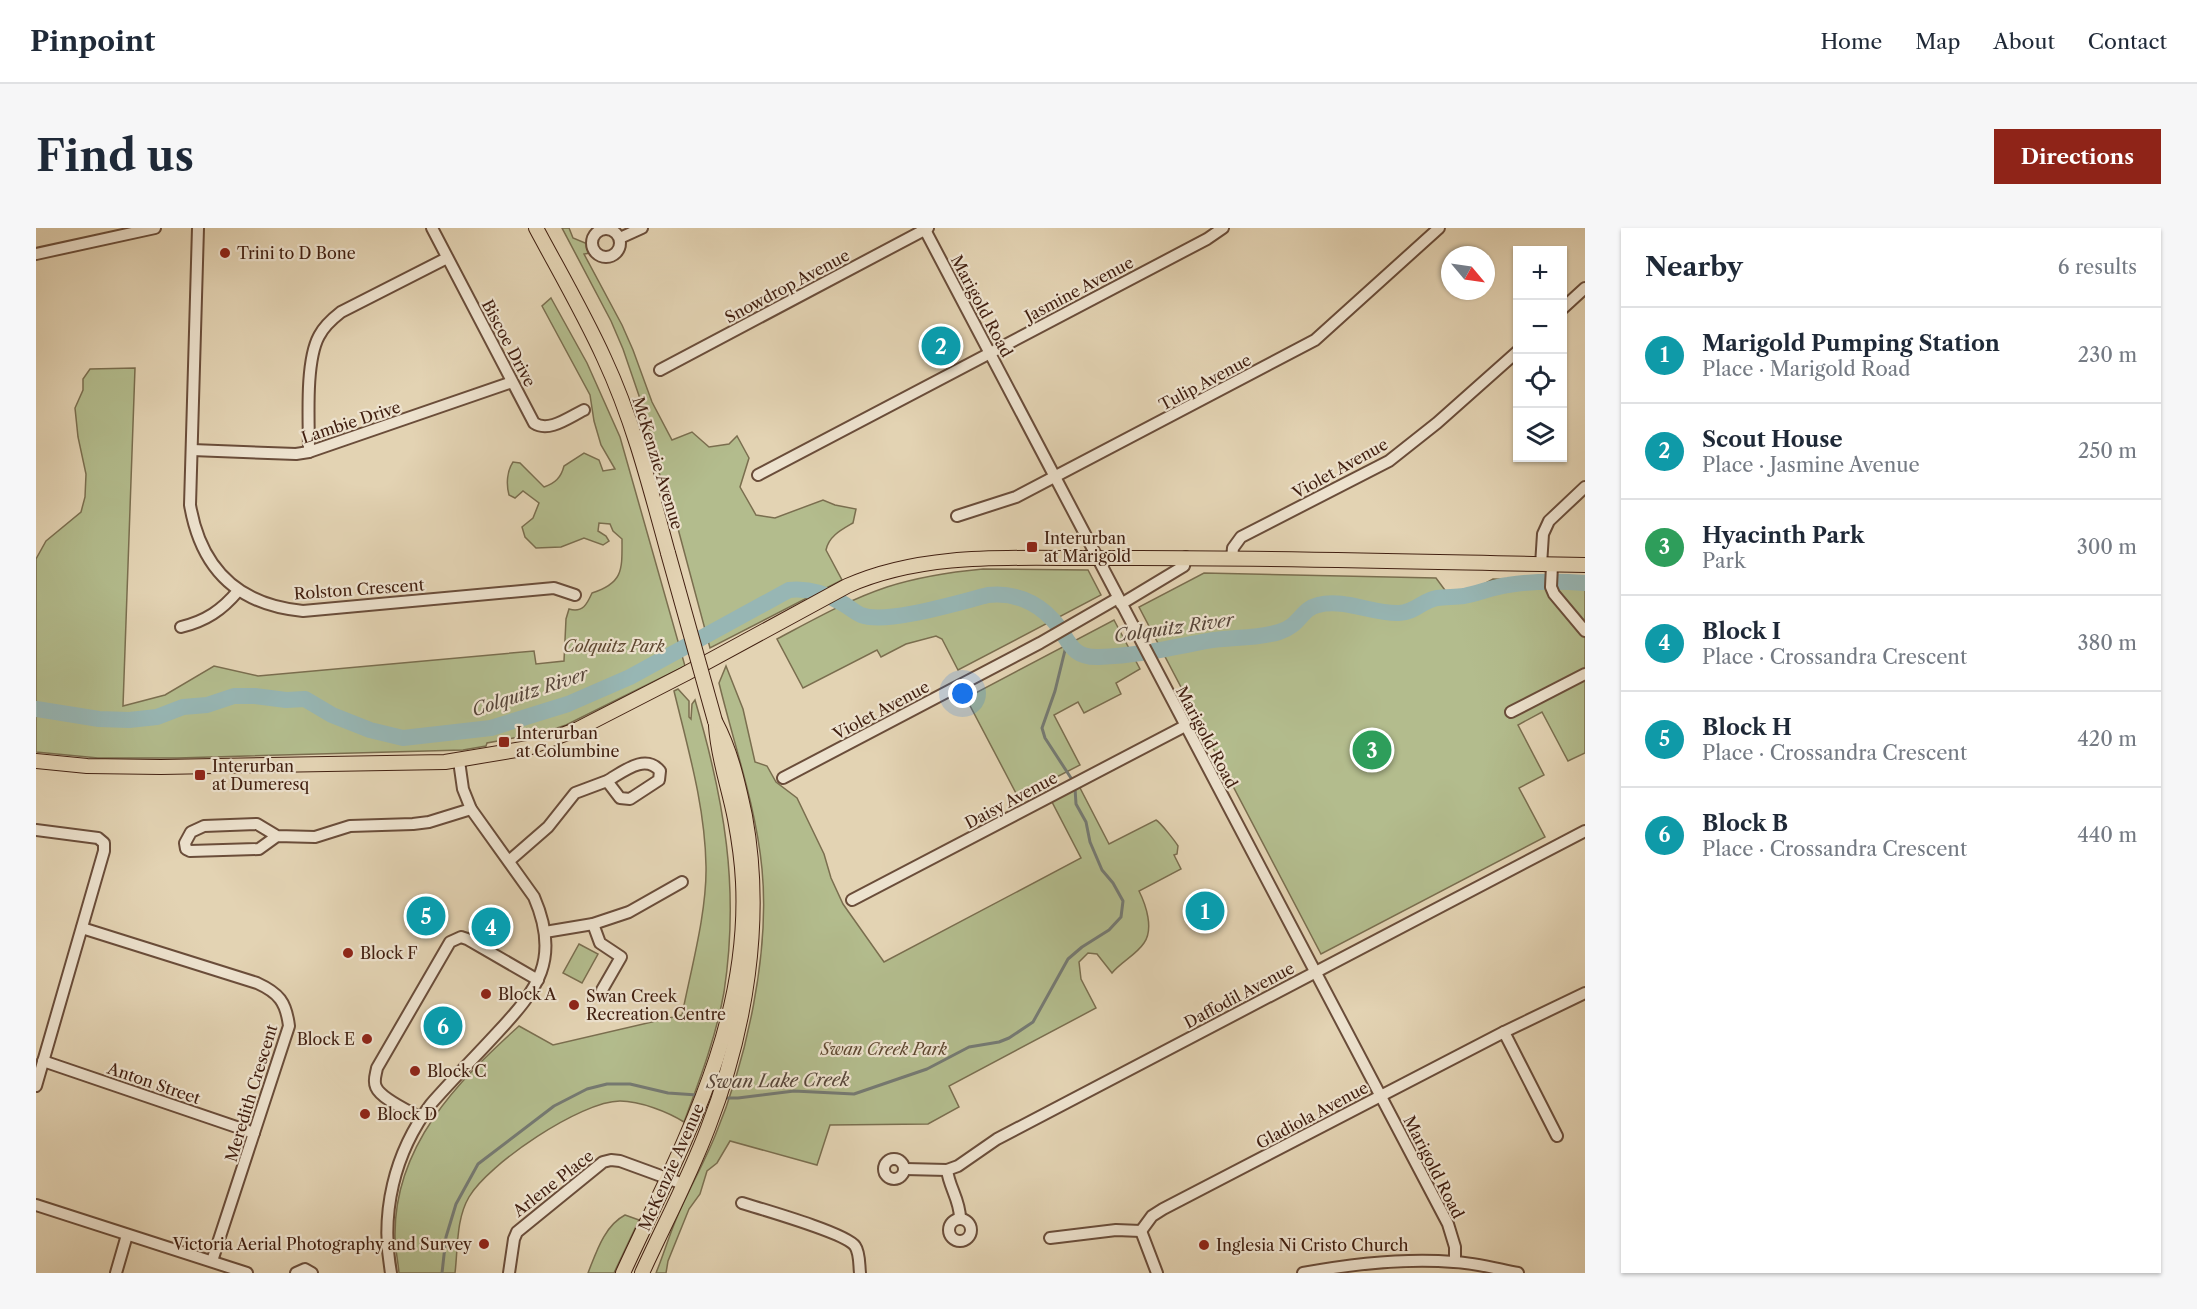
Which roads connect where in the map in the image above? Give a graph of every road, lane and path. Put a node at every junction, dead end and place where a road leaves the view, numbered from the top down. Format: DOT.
graph roads {
  1 [pos="155,228"];
  2 [pos="198,228"];
  3 [pos="432,228"];
  4 [pos="537,228"];
  5 [pos="642,228"];
  6 [pos="1223,228"];
  7 [pos="1439,228"];
  8 [pos="925,229"];
  9 [pos="620,238"];
  10 [pos="36,254"];
  11 [pos="447,258"];
  12 [pos="1585,288"];
  13 [pos="1567,305"];
  14 [pos="989,352"];
  15 [pos="1515,354"];
  16 [pos="660,370"];
  17 [pos="512,382"];
  18 [pos="584,410"];
  19 [pos="192,450"];
  20 [pos="309,453"];
  21 [pos="758,475"];
  22 [pos="1056,477"];
  23 [pos="1585,487"];
  24 [pos="957,516"];
  25 [pos="1186,557"];
  26 [pos="1098,558"];
  27 [pos="1232,558"];
  28 [pos="1547,565"];
  29 [pos="1585,566"];
  30 [pos="238,591"];
  31 [pos="575,595"];
  32 [pos="1120,601"];
  33 [pos="181,627"];
  34 [pos="1585,631"];
  35 [pos="1585,675"];
  36 [pos="1512,712"];
  37 [pos="1185,726"];
  38 [pos="459,761"];
  39 [pos="36,762"];
  40 [pos="783,778"];
  41 [pos="607,781"];
  42 [pos="471,809"];
  43 [pos="36,830"];
  44 [pos="1585,831"];
  45 [pos="277,836"];
  46 [pos="509,861"];
  47 [pos="682,882"];
  48 [pos="852,900"];
  49 [pos="593,924"];
  50 [pos="82,928"];
  51 [pos="545,932"];
  52 [pos="1314,972"];
  53 [pos="538,980"];
  54 [pos="602,990"];
  55 [pos="1585,993"];
  56 [pos="1504,1032"];
  57 [pos="43,1061"];
  58 [pos="717,1081"];
  59 [pos="36,1086"];
  60 [pos="1381,1096"];
  61 [pos="421,1118"];
  62 [pos="255,1132"];
  63 [pos="1557,1136"];
  64 [pos="905,1169"];
  65 [pos="946,1170"];
  66 [pos="668,1178"];
  67 [pos="683,1184"];
  68 [pos="741,1203"];
  69 [pos="36,1205"];
  70 [pos="960,1218"];
  71 [pos="1141,1231"];
  72 [pos="127,1235"];
  73 [pos="1050,1238"];
  74 [pos="212,1261"];
  75 [pos="1455,1262"];
  76 [pos="1364,1269"];
  77 [pos="116,1273"];
  78 [pos="247,1273"];
  79 [pos="296,1273"];
  80 [pos="312,1273"];
  81 [pos="391,1273"];
  82 [pos="510,1273"];
  83 [pos="623,1273"];
  84 [pos="642,1273"];
  85 [pos="860,1273"];
  86 [pos="1157,1273"];
  87 [pos="1303,1273"];
  88 [pos="1518,1273"];
  1 -- 10 [label="street"];
  2 -- 19 [label="street, Rolston Crescent"];
  3 -- 11 [label="street, Biscoe Drive"];
  4 -- 58 [label="main road, McKenzie Avenue, bridge"];
  5 -- 9 [label="street"];
  6 -- 14 [label="street, Jasmine Avenue"];
  7 -- 22 [label="street, Tulip Avenue"];
  8 -- 14 [label="street, Marigold Road"];
  8 -- 16 [label="street, Snowdrop Avenue"];
  11 -- 17 [label="street, Biscoe Drive"];
  11 -- 20 [label="street"];
  12 -- 13 [label="street"];
  14 -- 21 [label="street, Jasmine Avenue"];
  14 -- 22 [label="street, Marigold Road"];
  15 -- 27 [label="street, Violet Avenue"];
  17 -- 18 [label="street, Biscoe Drive"];
  17 -- 20 [label="street, Lambie Drive"];
  19 -- 20 [label="street, Lambie Drive"];
  19 -- 30 [label="street, Rolston Crescent"];
  22 -- 24 [label="street, Tulip Avenue"];
  22 -- 26 [label="street, Marigold Road"];
  23 -- 28 [label="street"];
  25 -- 26 [label="main road"];
  25 -- 27 [label="main road"];
  25 -- 32 [label="street, Violet Avenue"];
  26 -- 32 [label="street, Marigold Road"];
  26 -- 38 [label="main road"];
  27 -- 28 [label="main road"];
  28 -- 29 [label="main road"];
  28 -- 34 [label="street"];
  30 -- 31 [label="street, Rolston Crescent"];
  30 -- 33 [label="street"];
  32 -- 37 [label="street, Marigold Road"];
  32 -- 40 [label="street, Violet Avenue"];
  35 -- 36 [label="street"];
  37 -- 48 [label="street, Daisy Avenue"];
  37 -- 52 [label="street, Marigold Road"];
  38 -- 39 [label="main road"];
  38 -- 42 [label="street"];
  41 -- 41 [label="street"];
  41 -- 46 [label="street"];
  42 -- 45 [label="street"];
  42 -- 46 [label="street"];
  43 -- 50 [label="street"];
  44 -- 52 [label="street, Daffodil Avenue"];
  45 -- 45 [label="street"];
  46 -- 51 [label="street"];
  47 -- 49 [label="street"];
  49 -- 51 [label="street"];
  49 -- 54 [label="street"];
  50 -- 57 [label="street"];
  50 -- 62 [label="street, Meredith Crescent"];
  51 -- 53 [label="street"];
  52 -- 60 [label="street, Marigold Road"];
  52 -- 65 [label="street, Daffodil Avenue"];
  53 -- 61 [label="street"];
  53 -- 61 [label="street"];
  55 -- 56 [label="street, Gladiola Avenue"];
  56 -- 60 [label="street, Gladiola Avenue"];
  56 -- 63 [label="street"];
  57 -- 59 [label="street"];
  57 -- 62 [label="street, Anton Street"];
  58 -- 66 [label="main road, McKenzie Avenue"];
  58 -- 67 [label="main road, McKenzie Avenue"];
  60 -- 71 [label="street, Gladiola Avenue"];
  60 -- 75 [label="street, Marigold Road"];
  61 -- 81 [label="street"];
  62 -- 74 [label="street, Meredith Crescent"];
  64 -- 65 [label="street, Daffodil Avenue"];
  65 -- 70 [label="street"];
  66 -- 67 [label="street, Arlene Place"];
  66 -- 82 [label="street, Arlene Place"];
  66 -- 83 [label="main road, McKenzie Avenue"];
  67 -- 84 [label="main road, McKenzie Avenue"];
  68 -- 85 [label="street"];
  69 -- 72 [label="street"];
  71 -- 73 [label="street"];
  71 -- 86 [label="street"];
  72 -- 74 [label="street"];
  72 -- 77 [label="street"];
  74 -- 78 [label="street"];
  75 -- 76 [label="street"];
  75 -- 88 [label="street"];
  76 -- 87 [label="street"];
  79 -- 80 [label="street"];
}
